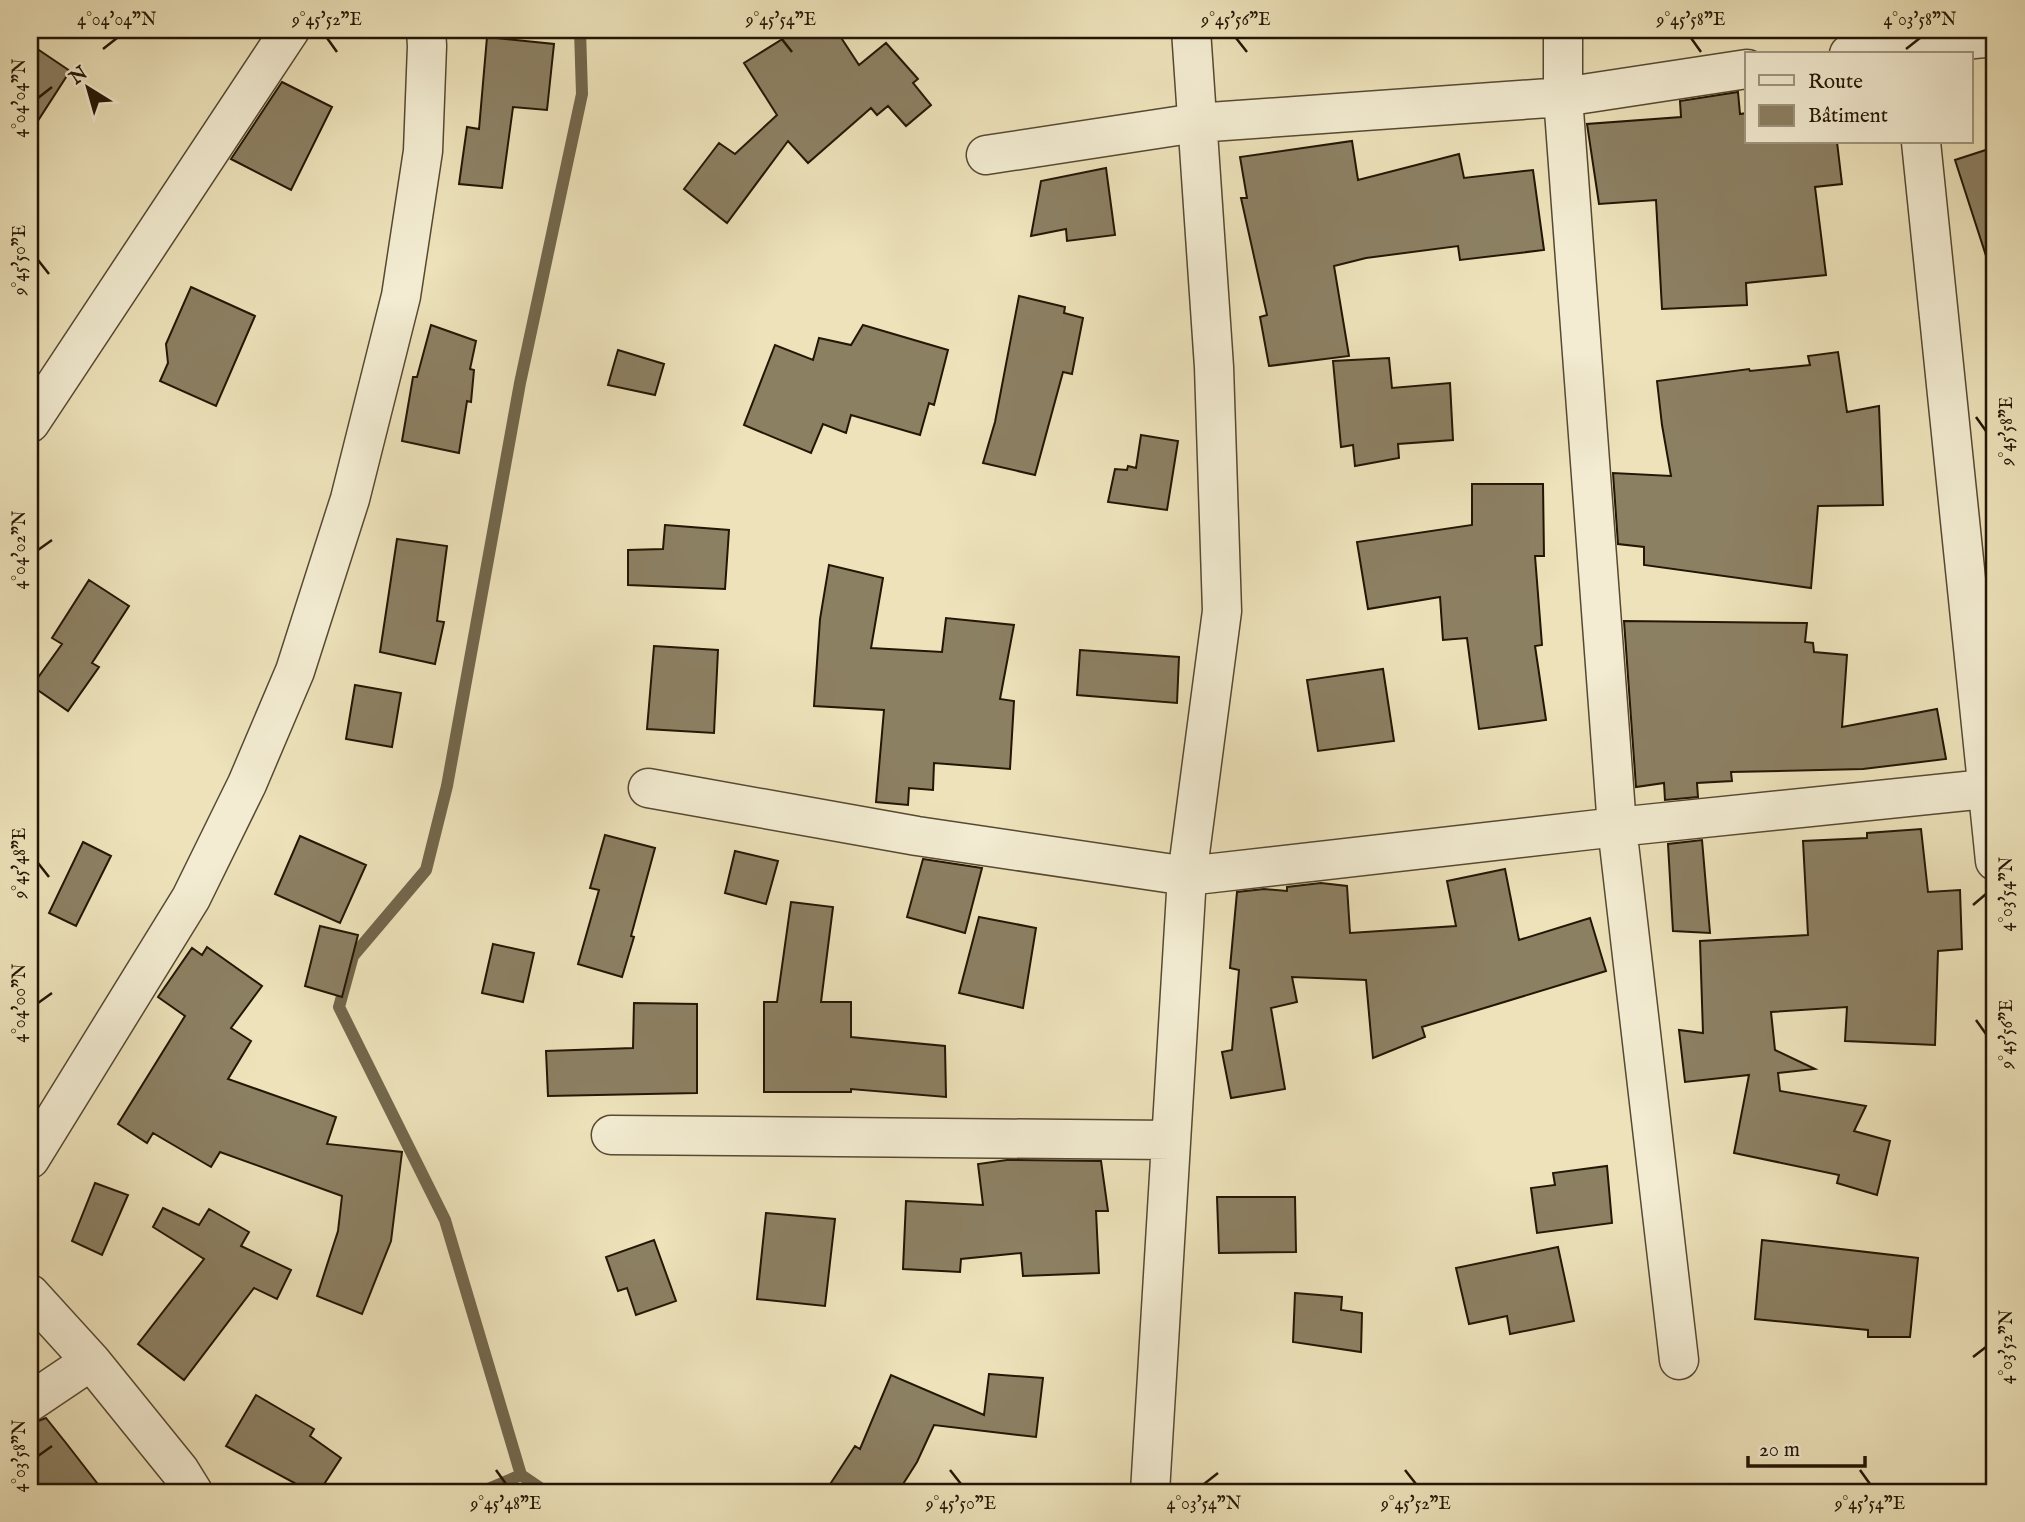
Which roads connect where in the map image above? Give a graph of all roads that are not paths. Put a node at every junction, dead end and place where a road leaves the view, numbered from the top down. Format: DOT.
graph roads {
  1 [pos="290,30"];
  2 [pos="426,30"];
  3 [pos="1191,30"];
  4 [pos="1563,30"];
  5 [pos="1995,37"];
  6 [pos="1911,43"];
  7 [pos="1860,52"];
  8 [pos="1745,69"];
  9 [pos="1563,97"];
  10 [pos="1196,123"];
  11 [pos="1921,144"];
  12 [pos="986,155"];
  13 [pos="30,423"];
  14 [pos="648,788"];
  15 [pos="1991,789"];
  16 [pos="1617,827"];
  17 [pos="1995,861"];
  18 [pos="1187,876"];
  19 [pos="611,1135"];
  20 [pos="1171,1140"];
  21 [pos="30,1159"];
  22 [pos="30,1294"];
  23 [pos="1679,1360"];
  24 [pos="91,1361"];
  25 [pos="30,1402"];
  26 [pos="193,1492"];
  27 [pos="1150,1492"];
  1 -- 13 [label="street"];
  2 -- 21 [label="street"];
  3 -- 10 [label="street"];
  4 -- 9 [label="street"];
  5 -- 6 [label="street"];
  6 -- 7 [label="street"];
  8 -- 9 [label="street"];
  9 -- 10 [label="street"];
  9 -- 16 [label="street"];
  10 -- 12 [label="street"];
  10 -- 18 [label="street"];
  11 -- 15 [label="street"];
  14 -- 18 [label="street"];
  15 -- 16 [label="street"];
  15 -- 17 [label="street"];
  16 -- 18 [label="street"];
  16 -- 23 [label="street"];
  18 -- 20 [label="street"];
  19 -- 20 [label="street"];
  20 -- 27 [label="street"];
  22 -- 24 [label="street"];
  24 -- 25 [label="street"];
  24 -- 26 [label="street"];
}
